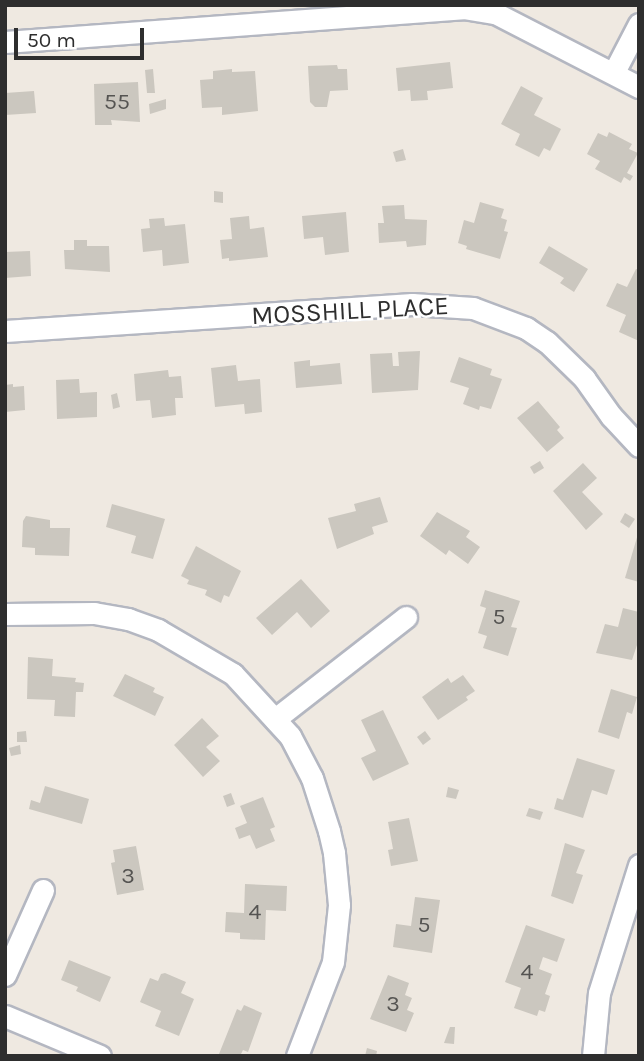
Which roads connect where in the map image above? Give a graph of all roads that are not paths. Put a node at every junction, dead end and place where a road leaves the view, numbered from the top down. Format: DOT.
graph roads {
  1 [pos="352,10"];
  2 [pos="639,24"];
  3 [pos="5,42"];
  4 [pos="614,72"];
  5 [pos="639,87"];
  6 [pos="5,331"];
  7 [pos="639,446"];
  8 [pos="5,614"];
  9 [pos="406,617"];
  10 [pos="275,719"];
  11 [pos="639,865"];
  12 [pos="43,890"];
  13 [pos="5,975"];
  14 [pos="5,1016"];
  15 [pos="100,1056"];
  16 [pos="297,1056"];
  17 [pos="593,1056"];
  1 -- 3 [label="street"];
  1 -- 4 [label="street"];
  2 -- 4 [label="street"];
  4 -- 5 [label="street"];
  6 -- 7 [label="street, MOSSHILL PLACE"];
  8 -- 10 [label="street"];
  9 -- 10 [label="street"];
  10 -- 16 [label="street"];
  11 -- 17 [label="street"];
  12 -- 13 [label="street"];
  14 -- 15 [label="street"];
}
